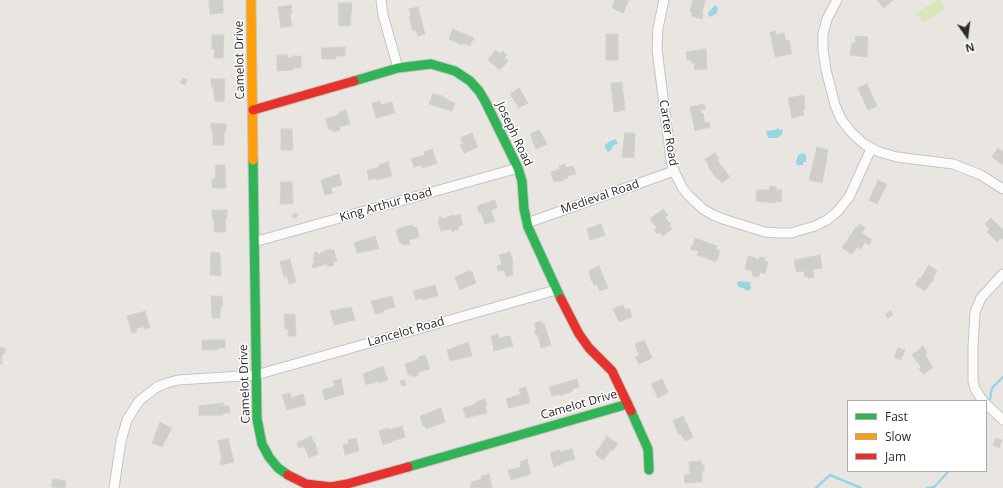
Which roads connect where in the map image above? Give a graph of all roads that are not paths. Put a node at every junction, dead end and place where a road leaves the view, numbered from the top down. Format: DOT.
graph roads {
  1 [pos="251,0"];
  2 [pos="381,0"];
  3 [pos="664,0"];
  4 [pos="837,0"];
  5 [pos="398,68"];
  6 [pos="253,110"];
  7 [pos="871,149"];
  8 [pos="518,168"];
  9 [pos="674,171"];
  10 [pos="1003,189"];
  11 [pos="527,223"];
  12 [pos="254,242"];
  13 [pos="1003,274"];
  14 [pos="556,290"];
  15 [pos="256,375"];
  16 [pos="982,400"];
  17 [pos="628,404"];
  18 [pos="987,405"];
  19 [pos="1003,420"];
  20 [pos="648,470"];
  21 [pos="114,488"];
  1 -- 6 [label="street, Camelot Drive"];
  2 -- 5 [label="street"];
  3 -- 9 [label="street, Carter Road"];
  4 -- 7 [label="street"];
  5 -- 6 [label="street, Joseph Road"];
  5 -- 8 [label="street, Joseph Road"];
  6 -- 12 [label="street, Camelot Drive"];
  7 -- 9 [label="street, Carter Road"];
  7 -- 10 [label="street"];
  8 -- 11 [label="street, Joseph Road"];
  8 -- 12 [label="street, King Arthur Road"];
  9 -- 11 [label="street, Medieval Road"];
  11 -- 14 [label="street, Joseph Road"];
  12 -- 15 [label="street, Camelot Drive"];
  13 -- 16 [label="street"];
  14 -- 15 [label="street, Lancelot Road"];
  14 -- 17 [label="street, Joseph Road"];
  15 -- 17 [label="street, Camelot Drive"];
  15 -- 21 [label="street, Lancelot Road"];
  17 -- 20 [label="street, Joseph Road"];
  18 -- 19 [label="street"];
}
